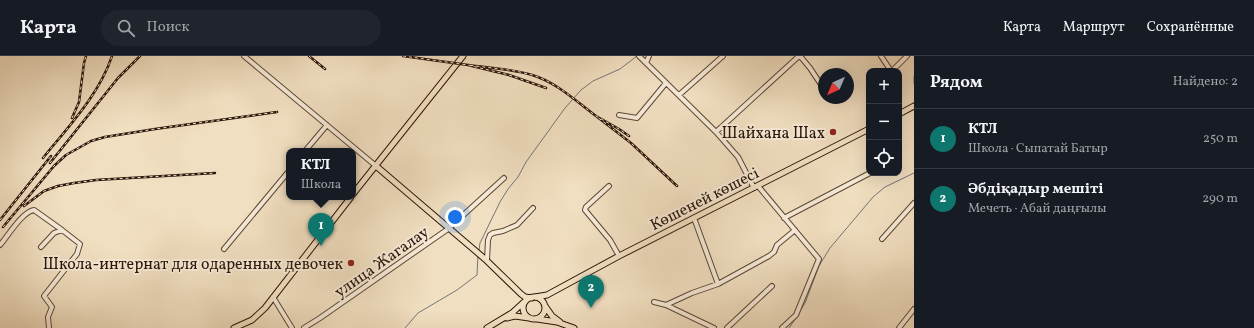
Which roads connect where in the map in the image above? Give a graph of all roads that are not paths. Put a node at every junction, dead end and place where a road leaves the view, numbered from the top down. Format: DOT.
graph roads {
  1 [pos="244,56"];
  2 [pos="463,56"];
  3 [pos="639,56"];
  4 [pos="649,56"];
  5 [pos="723,56"];
  6 [pos="799,56"];
  7 [pos="881,56"];
  8 [pos="907,56"];
  9 [pos="646,63"];
  10 [pos="890,68"];
  11 [pos="895,68"];
  12 [pos="818,80"];
  13 [pos="666,83"];
  14 [pos="679,95"];
  15 [pos="914,106"];
  16 [pos="902,112"];
  17 [pos="619,115"];
  18 [pos="327,125"];
  19 [pos="866,131"];
  20 [pos="716,132"];
  21 [pos="308,148"];
  22 [pos="354,148"];
  23 [pos="356,149"];
  24 [pos="376,166"];
  25 [pos="286,175"];
  26 [pos="866,175"];
  27 [pos="504,178"];
  28 [pos="610,186"];
  29 [pos="756,187"];
  30 [pos="356,190"];
  31 [pos="349,200"];
  32 [pos="913,205"];
  33 [pos="533,208"];
  34 [pos="694,218"];
  35 [pos="784,218"];
  36 [pos="448,229"];
  37 [pos="62,230"];
  38 [pos="795,230"];
  39 [pos="882,239"];
  40 [pos="0,245"];
  41 [pos="41,247"];
  42 [pos="224,249"];
  43 [pos="619,256"];
  44 [pos="486,259"];
  45 [pos="718,284"];
  46 [pos="772,286"];
  47 [pos="513,287"];
  48 [pos="552,292"];
  49 [pos="273,297"];
  50 [pos="533,297"];
  51 [pos="654,302"];
  52 [pos="544,305"];
  53 [pos="666,305"];
  54 [pos="522,307"];
  55 [pos="914,309"];
  56 [pos="530,319"];
  57 [pos="537,319"];
  58 [pos="497,322"];
  59 [pos="564,324"];
  60 [pos="49,328"];
  61 [pos="234,328"];
  62 [pos="292,328"];
  63 [pos="304,328"];
  64 [pos="487,328"];
  65 [pos="574,328"];
  66 [pos="714,328"];
  67 [pos="727,328"];
  68 [pos="782,328"];
  69 [pos="899,328"];
  1 -- 18 [label="street"];
  2 -- 24 [label="main road"];
  3 -- 9 [label="street"];
  4 -- 9 [label="street"];
  5 -- 14 [label="street"];
  6 -- 12 [label="street"];
  6 -- 20 [label="street"];
  7 -- 10 [label="street"];
  8 -- 11 [label="street"];
  9 -- 13 [label="street"];
  13 -- 14 [label="street"];
  13 -- 17 [label="street"];
  14 -- 20 [label="street"];
  15 -- 16 [label="main road"];
  18 -- 21 [label="street"];
  18 -- 22 [label="street"];
  19 -- 29 [label="main road, Көшеней көшесі"];
  20 -- 29 [label="street"];
  23 -- 24 [label="street"];
  24 -- 30 [label="main road"];
  24 -- 36 [label="main road"];
  25 -- 42 [label="street"];
  26 -- 35 [label="street"];
  27 -- 36 [label="street, улица Жагалау"];
  28 -- 43 [label="street"];
  29 -- 34 [label="main road, Көшеней көшесі"];
  29 -- 35 [label="street"];
  31 -- 49 [label="main road"];
  32 -- 39 [label="street"];
  33 -- 44 [label="street"];
  34 -- 43 [label="main road, Көшеней көшесі"];
  34 -- 45 [label="street"];
  35 -- 38 [label="street"];
  36 -- 44 [label="main road"];
  36 -- 63 [label="street, улица Жагалау"];
  37 -- 40 [label="street"];
  37 -- 41 [label="street"];
  37 -- 60 [label="street"];
  38 -- 45 [label="street"];
  38 -- 68 [label="street"];
  43 -- 48 [label="main road, Көшеней көшесі"];
  44 -- 47 [label="main road"];
  45 -- 53 [label="street"];
  46 -- 67 [label="street"];
  47 -- 50 [label="main road"];
  47 -- 54 [label="main road"];
  48 -- 50 [label="main road, Көшеней көшесі"];
  48 -- 52 [label="main road"];
  49 -- 61 [label="main road"];
  49 -- 62 [label="street"];
  50 -- 52 [label="main road"];
  50 -- 54 [label="main road"];
  51 -- 53 [label="street"];
  52 -- 57 [label="main road"];
  52 -- 59 [label="main road"];
  53 -- 66 [label="street"];
  54 -- 56 [label="main road"];
  54 -- 58 [label="main road"];
  55 -- 69 [label="street"];
  56 -- 57 [label="main road"];
  56 -- 58 [label="main road"];
  57 -- 59 [label="main road"];
  58 -- 64 [label="main road"];
  59 -- 65 [label="main road"];
}
